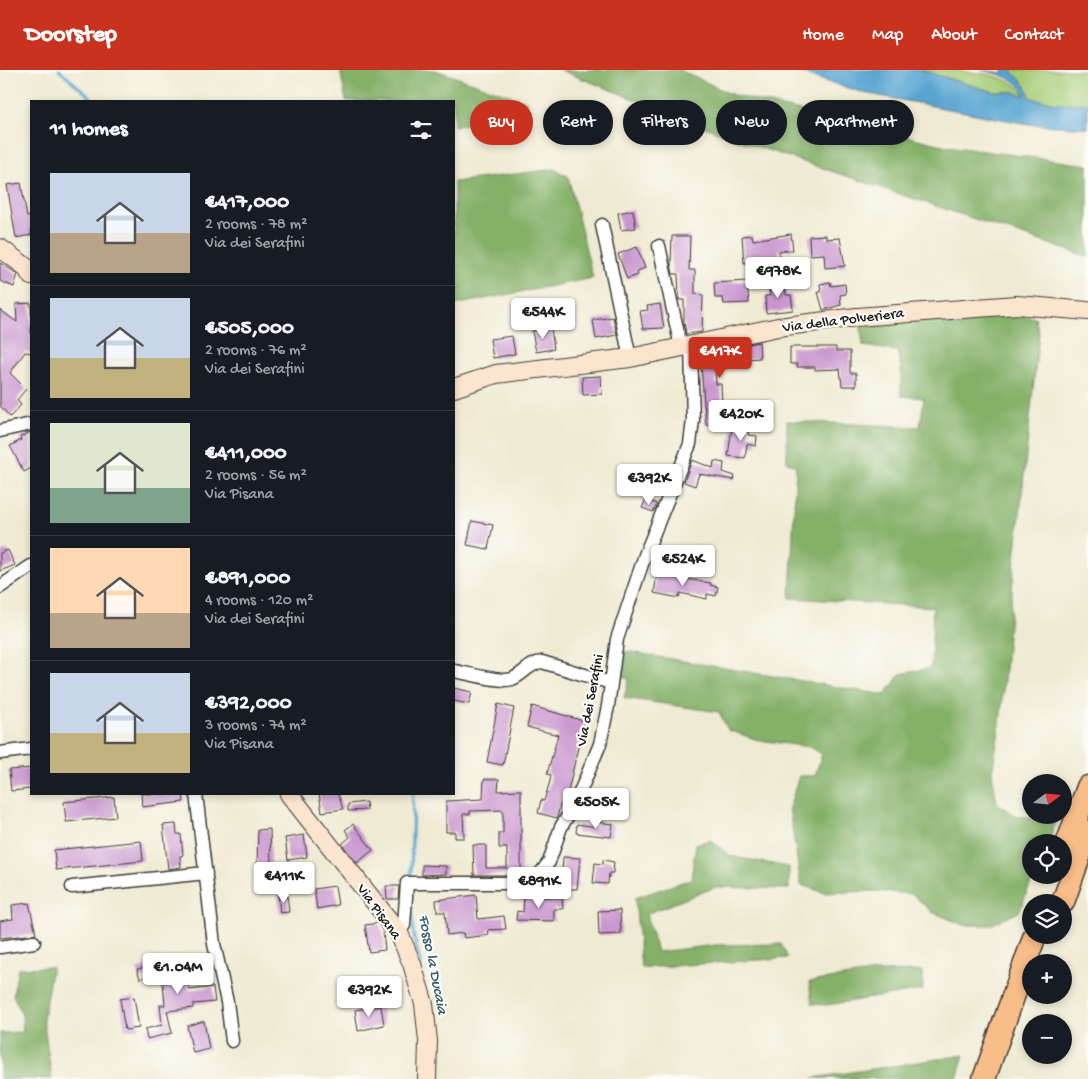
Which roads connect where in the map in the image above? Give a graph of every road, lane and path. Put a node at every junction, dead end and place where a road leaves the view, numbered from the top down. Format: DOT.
graph roads {
  1 [pos="602,225"];
  2 [pos="658,246"];
  3 [pos="0,248"];
  4 [pos="30,274"];
  5 [pos="1088,312"];
  6 [pos="686,346"];
  7 [pos="630,358"];
  8 [pos="455,388"];
  9 [pos="30,424"];
  10 [pos="0,431"];
  11 [pos="30,567"];
  12 [pos="0,586"];
  13 [pos="455,671"];
  14 [pos="610,684"];
  15 [pos="30,749"];
  16 [pos="0,753"];
  17 [pos="1088,787"];
  18 [pos="196,795"];
  19 [pos="290,795"];
  20 [pos="1088,832"];
  21 [pos="1071,834"];
  22 [pos="206,873"];
  23 [pos="72,887"];
  24 [pos="1066,894"];
  25 [pos="399,933"];
  26 [pos="34,942"];
  27 [pos="1032,944"];
  28 [pos="0,947"];
  29 [pos="1026,1004"];
  30 [pos="232,1041"];
  31 [pos="427,1079"];
  32 [pos="984,1079"];
  33 [pos="999,1079"];
  1 -- 7 [label="street"];
  2 -- 6 [label="street, Via dei Serafini"];
  3 -- 4 [label="street"];
  5 -- 6 [label="street, Via della Polveriera"];
  6 -- 7 [label="street, Via della Polveriera"];
  6 -- 14 [label="street, Via dei Serafini"];
  7 -- 8 [label="street, Via della Polveriera"];
  9 -- 10 [label="street"];
  11 -- 12 [label="street"];
  13 -- 14 [label="street"];
  14 -- 25 [label="street, Via dei Serafini"];
  15 -- 16 [label="street"];
  17 -- 21 [label="highway"];
  18 -- 22 [label="street"];
  19 -- 25 [label="street, Via Pisana"];
  20 -- 24 [label="highway"];
  22 -- 23 [label="street"];
  22 -- 30 [label="street"];
  25 -- 31 [label="street, Via Pisana"];
  26 -- 28 [label="street"];
  27 -- 32 [label="highway"];
  29 -- 33 [label="highway"];
}
